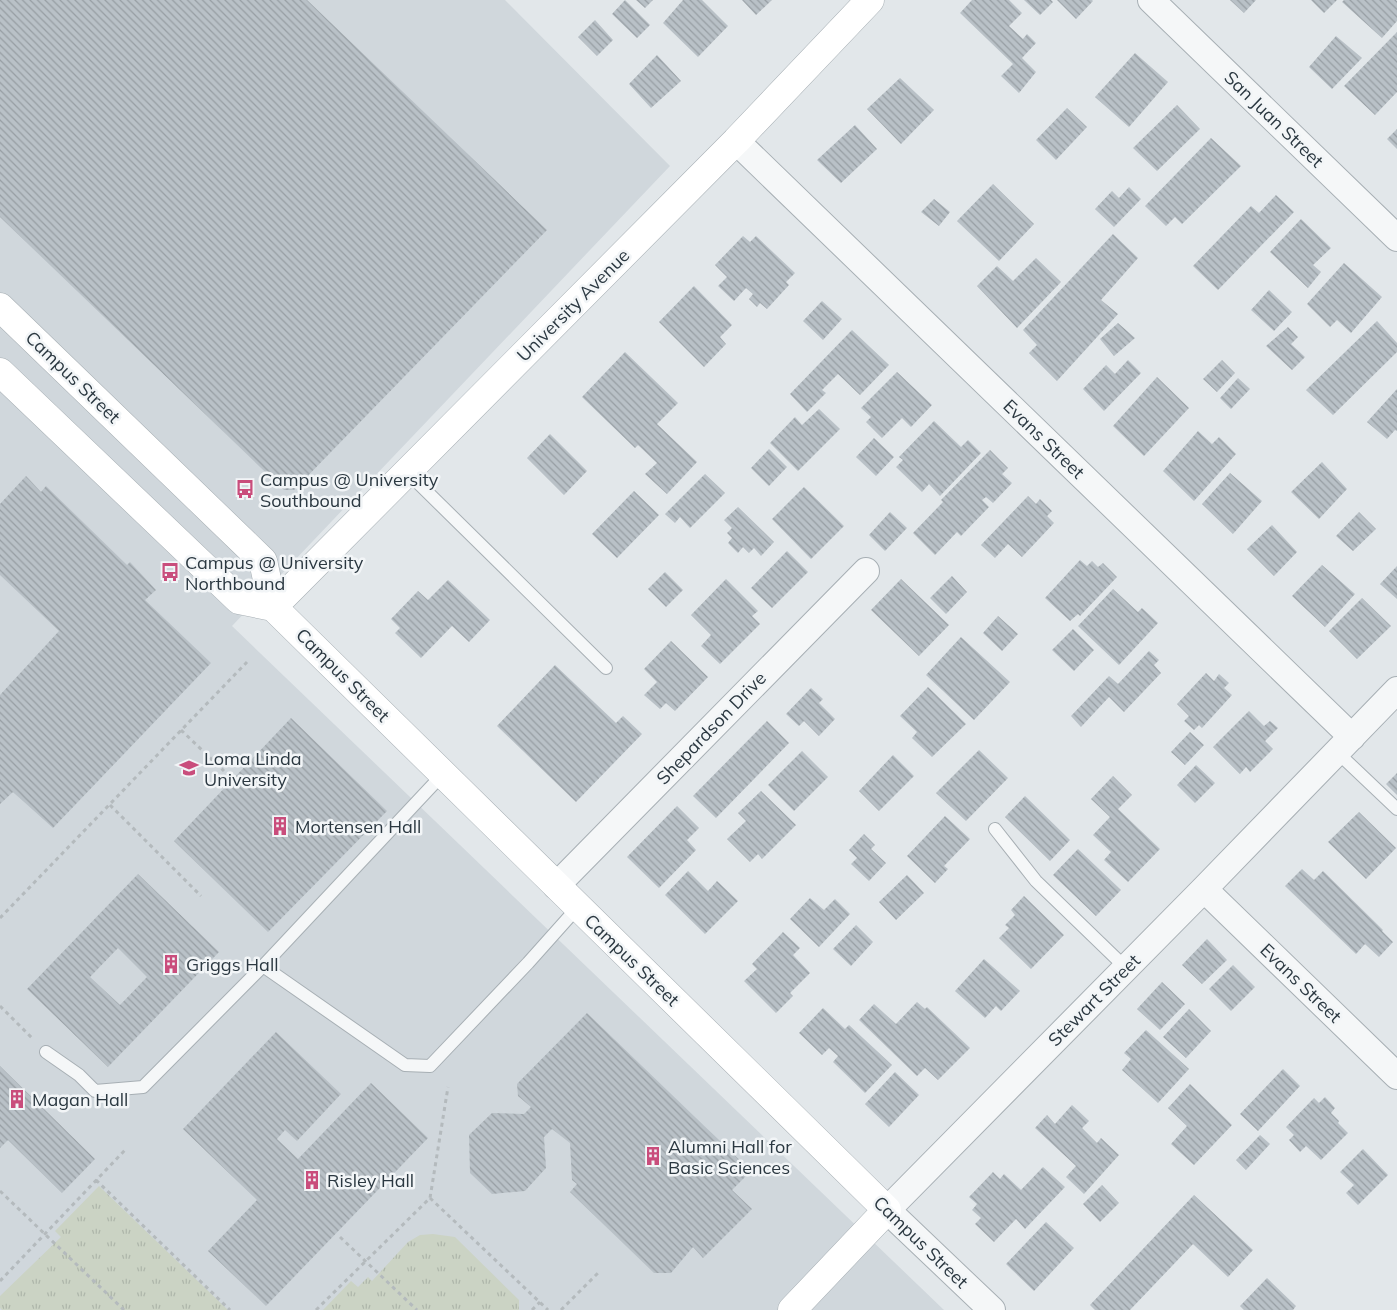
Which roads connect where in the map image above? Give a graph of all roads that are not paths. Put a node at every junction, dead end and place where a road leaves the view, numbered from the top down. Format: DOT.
graph roads {
  1 [pos="870,0"];
  2 [pos="1151,0"];
  3 [pos="736,141"];
  4 [pos="1397,238"];
  5 [pos="0,307"];
  6 [pos="0,372"];
  7 [pos="407,472"];
  8 [pos="866,571"];
  9 [pos="273,607"];
  10 [pos="606,668"];
  11 [pos="1397,690"];
  12 [pos="1344,744"];
  13 [pos="443,774"];
  14 [pos="1397,809"];
  15 [pos="996,829"];
  16 [pos="556,886"];
  17 [pos="1204,889"];
  18 [pos="578,907"];
  19 [pos="263,966"];
  20 [pos="1126,968"];
  21 [pos="46,1052"];
  22 [pos="1397,1076"];
  23 [pos="887,1210"];
  24 [pos="792,1310"];
  25 [pos="992,1310"];
  1 -- 3 [label="street, University Avenue"];
  2 -- 4 [label="street, San Juan Street"];
  3 -- 7 [label="street, University Avenue"];
  3 -- 12 [label="street, Evans Street"];
  5 -- 9 [label="street, Campus Street"];
  6 -- 9 [label="street"];
  7 -- 9 [label="street, University Avenue"];
  7 -- 10 [label="lane"];
  8 -- 16 [label="street, Shepardson Drive"];
  9 -- 13 [label="street, Campus Street"];
  11 -- 12 [label="street, Stewart Street"];
  12 -- 14 [label="lane"];
  12 -- 17 [label="street, Stewart Street"];
  13 -- 16 [label="street, Campus Street"];
  13 -- 19 [label="lane"];
  15 -- 20 [label="lane"];
  16 -- 18 [label="street, Campus Street"];
  17 -- 20 [label="street, Stewart Street"];
  17 -- 22 [label="street, Evans Street"];
  18 -- 19 [label="lane"];
  18 -- 23 [label="street, Campus Street"];
  19 -- 21 [label="lane"];
  20 -- 23 [label="street, Stewart Street"];
  23 -- 24 [label="street, Stewart Street"];
  23 -- 25 [label="street, Campus Street"];
}
